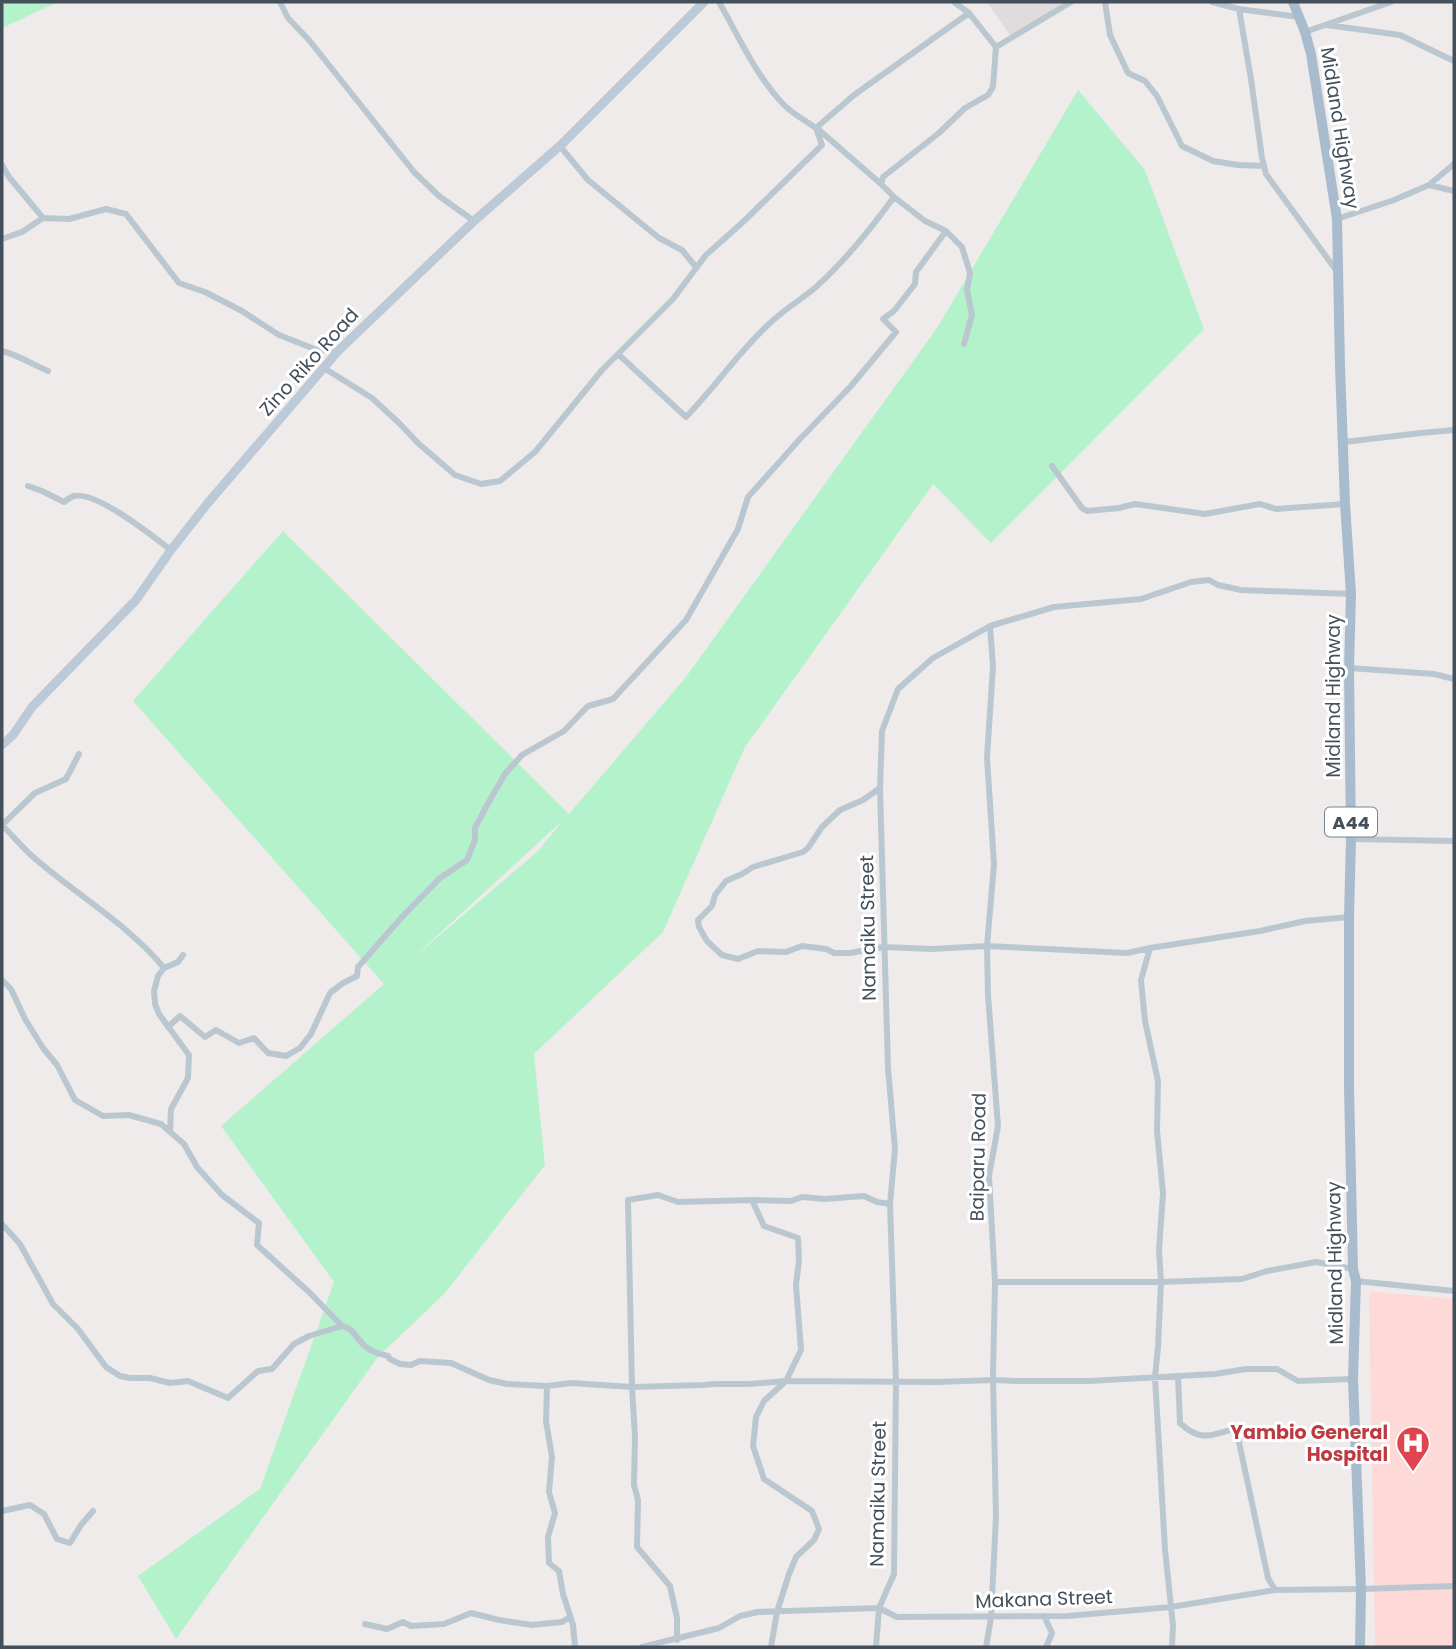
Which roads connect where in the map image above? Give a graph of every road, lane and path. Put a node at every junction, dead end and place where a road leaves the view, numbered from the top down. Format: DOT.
graph roads {
  1 [pos="280,2"];
  2 [pos="704,2"];
  3 [pos="719,2"];
  4 [pos="954,2"];
  5 [pos="1071,2"];
  6 [pos="1105,2"];
  7 [pos="1212,2"];
  8 [pos="1293,2"];
  9 [pos="1391,2"];
  10 [pos="1239,9"];
  11 [pos="969,13"];
  12 [pos="1299,17"];
  13 [pos="1327,25"];
  14 [pos="1305,32"];
  15 [pos="996,47"];
  16 [pos="1454,61"];
  17 [pos="816,128"];
  18 [pos="560,146"];
  19 [pos="1454,163"];
  20 [pos="2,165"];
  21 [pos="1264,166"];
  22 [pos="881,184"];
  23 [pos="1429,185"];
  24 [pos="1454,191"];
  25 [pos="894,197"];
  26 [pos="43,218"];
  27 [pos="1337,219"];
  28 [pos="474,221"];
  29 [pos="946,231"];
  30 [pos="2,239"];
  31 [pos="696,267"];
  32 [pos="1337,271"];
  33 [pos="964,344"];
  34 [pos="2,351"];
  35 [pos="338,351"];
  36 [pos="618,354"];
  37 [pos="324,368"];
  38 [pos="48,371"];
  39 [pos="1454,430"];
  40 [pos="1343,442"];
  41 [pos="1052,466"];
  42 [pos="28,486"];
  43 [pos="1345,505"];
  44 [pos="171,550"];
  45 [pos="1351,594"];
  46 [pos="990,626"];
  47 [pos="1349,668"];
  48 [pos="1454,679"];
  49 [pos="2,745"];
  50 [pos="79,754"];
  51 [pos="880,788"];
  52 [pos="1351,839"];
  53 [pos="1454,841"];
  54 [pos="1349,917"];
  55 [pos="987,946"];
  56 [pos="883,947"];
  57 [pos="1150,948"];
  58 [pos="183,955"];
  59 [pos="164,968"];
  60 [pos="2,979"];
  61 [pos="168,1027"];
  62 [pos="170,1132"];
  63 [pos="752,1200"];
  64 [pos="890,1204"];
  65 [pos="2,1224"];
  66 [pos="1353,1269"];
  67 [pos="1356,1281"];
  68 [pos="995,1282"];
  69 [pos="1161,1282"];
  70 [pos="1454,1291"];
  71 [pos="342,1326"];
  72 [pos="1178,1376"];
  73 [pos="1155,1377"];
  74 [pos="1353,1379"];
  75 [pos="993,1380"];
  76 [pos="786,1381"];
  77 [pos="895,1381"];
  78 [pos="547,1386"];
  79 [pos="632,1387"];
  80 [pos="2,1511"];
  81 [pos="93,1511"];
  82 [pos="1454,1586"];
  83 [pos="1275,1590"];
  84 [pos="1361,1590"];
  85 [pos="1171,1607"];
  86 [pos="879,1608"];
  87 [pos="777,1612"];
  88 [pos="1044,1616"];
  89 [pos="570,1617"];
  90 [pos="991,1618"];
  91 [pos="365,1624"];
  92 [pos="677,1640"];
  93 [pos="575,1647"];
  94 [pos="642,1647"];
  95 [pos="771,1647"];
  96 [pos="876,1647"];
  97 [pos="986,1647"];
  98 [pos="1046,1647"];
  99 [pos="1172,1647"];
  100 [pos="1360,1647"];
  1 -- 28 [label="street"];
  2 -- 18 [label="street, Zino Riko Road"];
  3 -- 17 [label="street"];
  4 -- 11 [label="street"];
  5 -- 15 [label="street"];
  6 -- 21 [label="street"];
  7 -- 10 [label="street"];
  8 -- 12 [label="main road, Midland Highway / A44"];
  9 -- 13 [label="street"];
  10 -- 12 [label="street"];
  10 -- 21 [label="street"];
  11 -- 15 [label="street"];
  11 -- 17 [label="street"];
  12 -- 14 [label="main road, Midland Highway / A44"];
  13 -- 14 [label="street"];
  13 -- 16 [label="street"];
  14 -- 27 [label="main road, Midland Highway / A44"];
  15 -- 22 [label="street"];
  17 -- 22 [label="street"];
  17 -- 31 [label="street"];
  18 -- 28 [label="street, Zino Riko Road"];
  18 -- 31 [label="street"];
  19 -- 23 [label="street"];
  20 -- 26 [label="street"];
  21 -- 32 [label="street"];
  22 -- 25 [label="street"];
  23 -- 24 [label="street"];
  23 -- 27 [label="street"];
  25 -- 29 [label="street"];
  25 -- 36 [label="street"];
  26 -- 30 [label="street"];
  26 -- 35 [label="street"];
  27 -- 32 [label="main road, Midland Highway / A44"];
  28 -- 35 [label="street, Zino Riko Road"];
  29 -- 33 [label="street"];
  29 -- 61 [label="street"];
  31 -- 36 [label="street"];
  32 -- 40 [label="main road, Midland Highway / A44"];
  34 -- 38 [label="street"];
  35 -- 37 [label="street, Zino Riko Road"];
  36 -- 37 [label="street"];
  37 -- 44 [label="street, Zino Riko Road"];
  39 -- 40 [label="street"];
  40 -- 43 [label="main road, Midland Highway / A44"];
  41 -- 43 [label="street"];
  42 -- 44 [label="street"];
  43 -- 45 [label="main road, Midland Highway / A44"];
  44 -- 49 [label="street, Zino Riko Road"];
  45 -- 46 [label="street, Namaiku Street"];
  45 -- 47 [label="main road, Midland Highway / A44"];
  46 -- 51 [label="street, Namaiku Street"];
  46 -- 55 [label="street, Baiparu Road"];
  47 -- 48 [label="street"];
  47 -- 52 [label="main road, Midland Highway / A44"];
  50 -- 59 [label="street"];
  51 -- 56 [label="street, Namaiku Street"];
  51 -- 56 [label="street"];
  52 -- 53 [label="street"];
  52 -- 54 [label="main road, Midland Highway / A44"];
  54 -- 57 [label="street"];
  54 -- 66 [label="main road, Midland Highway / A44"];
  55 -- 56 [label="street"];
  55 -- 57 [label="street"];
  55 -- 68 [label="street, Baiparu Road"];
  56 -- 64 [label="street, Namaiku Street"];
  57 -- 69 [label="street"];
  58 -- 59 [label="street"];
  59 -- 61 [label="street"];
  60 -- 62 [label="street"];
  61 -- 62 [label="street"];
  62 -- 71 [label="street"];
  63 -- 64 [label="street"];
  63 -- 76 [label="street"];
  63 -- 79 [label="street"];
  64 -- 77 [label="street, Namaiku Street"];
  65 -- 71 [label="street"];
  66 -- 67 [label="main road, Midland Highway / A44"];
  66 -- 69 [label="street"];
  67 -- 70 [label="street"];
  67 -- 74 [label="main road, Midland Highway / A44"];
  68 -- 69 [label="street"];
  68 -- 75 [label="street, Baiparu Road"];
  69 -- 73 [label="street"];
  71 -- 78 [label="street"];
  72 -- 73 [label="street"];
  72 -- 74 [label="street"];
  72 -- 83 [label="street"];
  73 -- 75 [label="street"];
  73 -- 85 [label="street"];
  74 -- 84 [label="main road, Midland Highway / A44"];
  75 -- 77 [label="street"];
  75 -- 90 [label="street, Baiparu Road"];
  76 -- 77 [label="street"];
  76 -- 79 [label="street"];
  76 -- 87 [label="street"];
  77 -- 86 [label="street, Namaiku Street"];
  78 -- 79 [label="street"];
  78 -- 89 [label="street"];
  79 -- 92 [label="street"];
  80 -- 81 [label="street"];
  82 -- 84 [label="street, Makana Street"];
  83 -- 84 [label="street, Makana Street"];
  83 -- 85 [label="street, Makana Street"];
  84 -- 100 [label="main road, Midland Highway / A44"];
  85 -- 88 [label="street, Makana Street"];
  85 -- 99 [label="street"];
  86 -- 87 [label="street, Makana Street"];
  86 -- 90 [label="street, Makana Street"];
  86 -- 96 [label="street, Namaiku Street"];
  87 -- 92 [label="street, Makana Street"];
  87 -- 95 [label="street"];
  88 -- 90 [label="street, Makana Street"];
  88 -- 98 [label="street"];
  89 -- 91 [label="street"];
  89 -- 93 [label="street"];
  90 -- 97 [label="street, Baiparu Road"];
  92 -- 94 [label="street, Makana Street"];
}
